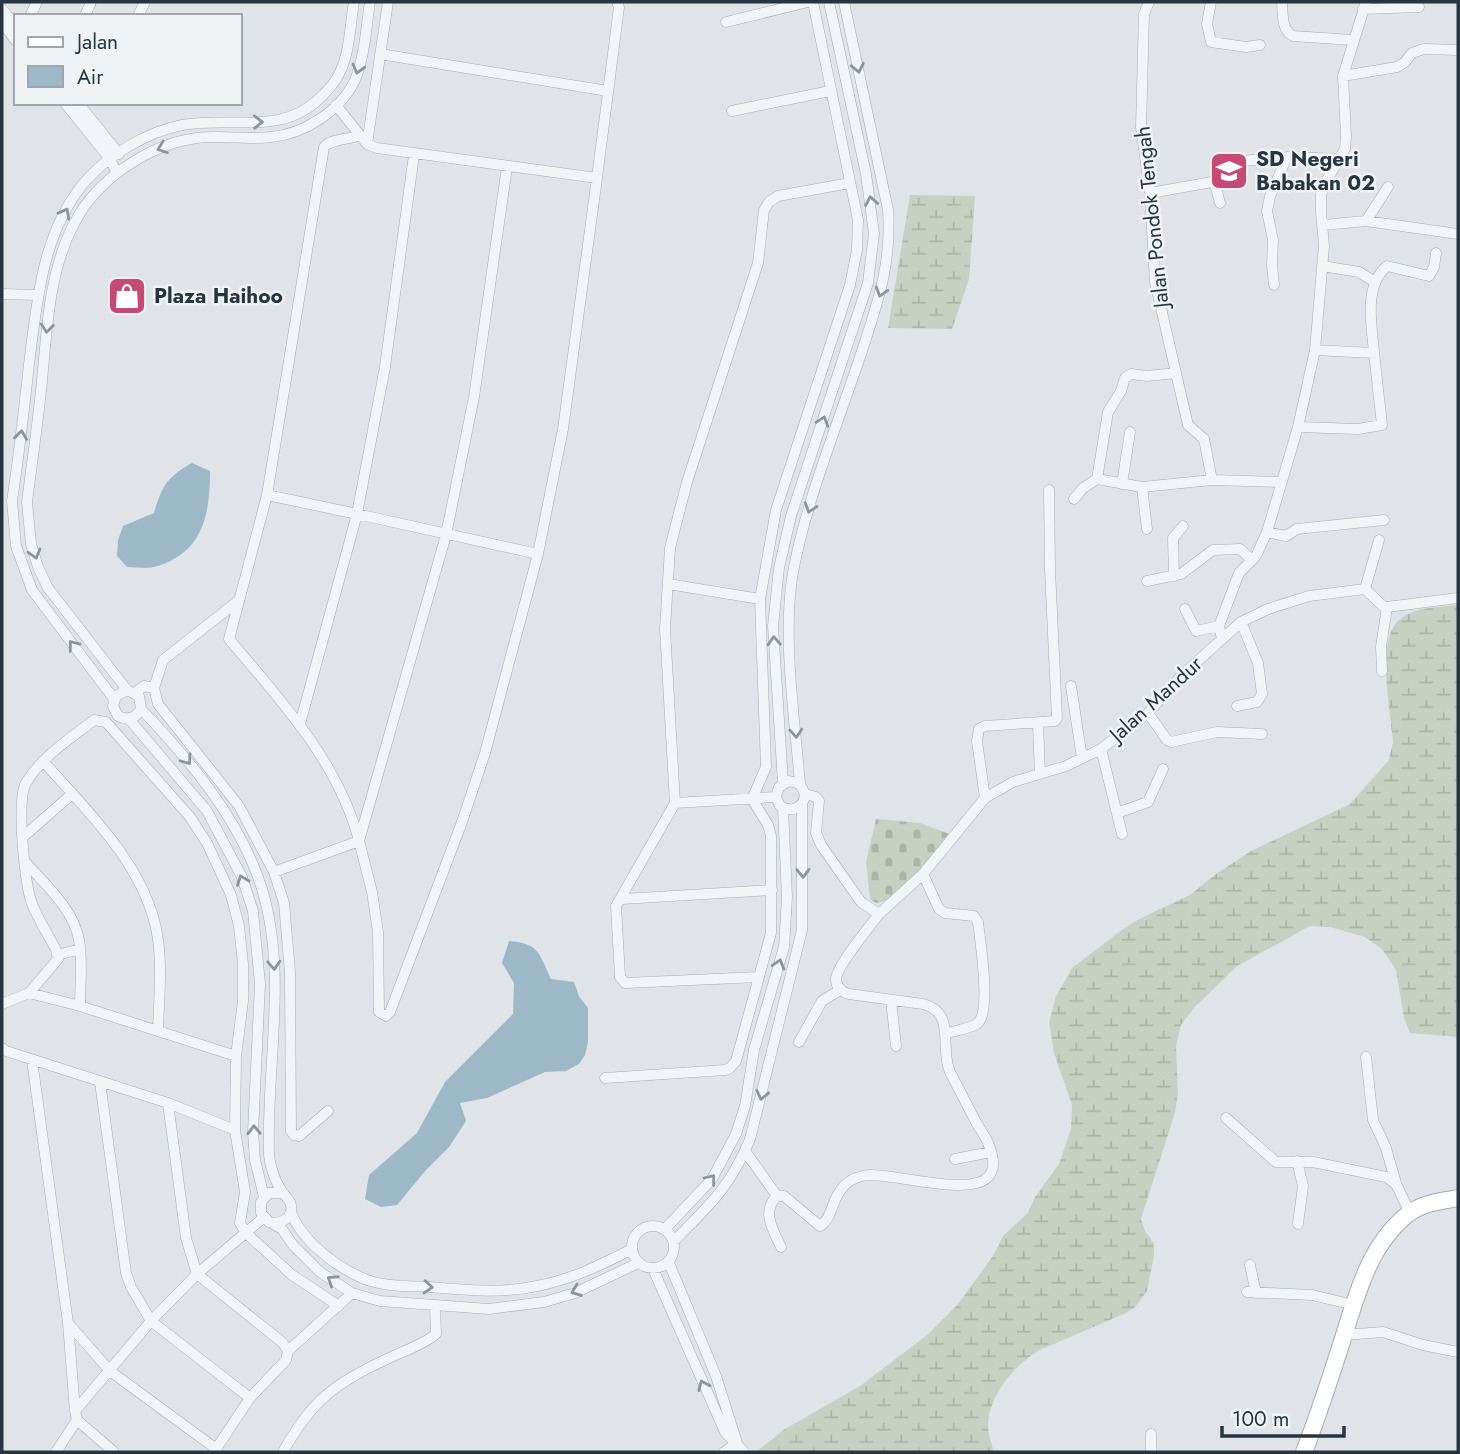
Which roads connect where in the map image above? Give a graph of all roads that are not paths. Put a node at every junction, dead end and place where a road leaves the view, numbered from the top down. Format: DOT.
graph roads {
  1 [pos="354,2"];
  2 [pos="370,2"];
  3 [pos="388,2"];
  4 [pos="617,2"];
  5 [pos="807,2"];
  6 [pos="813,2"];
  7 [pos="829,2"];
  8 [pos="844,2"];
  9 [pos="1149,2"];
  10 [pos="1211,2"];
  11 [pos="1283,2"];
  12 [pos="1364,5"];
  13 [pos="1419,7"];
  14 [pos="2,9"];
  15 [pos="726,22"];
  16 [pos="2,23"];
  17 [pos="14,24"];
  18 [pos="14,38"];
  19 [pos="1353,40"];
  20 [pos="1260,45"];
  21 [pos="1458,50"];
  22 [pos="380,54"];
  23 [pos="1343,76"];
  24 [pos="608,91"];
  25 [pos="830,91"];
  26 [pos="336,106"];
  27 [pos="79,109"];
  28 [pos="732,111"];
  29 [pos="364,139"];
  30 [pos="414,155"];
  31 [pos="115,156"];
  32 [pos="1287,157"];
  33 [pos="1340,159"];
  34 [pos="1241,161"];
  35 [pos="507,167"];
  36 [pos="117,173"];
  37 [pos="597,178"];
  38 [pos="850,183"];
  39 [pos="1388,187"];
  40 [pos="1150,193"];
  41 [pos="1220,203"];
  42 [pos="1366,221"];
  43 [pos="1323,225"];
  44 [pos="1458,234"];
  45 [pos="1436,253"];
  46 [pos="1322,266"];
  47 [pos="1375,282"];
  48 [pos="1274,285"];
  49 [pos="2,294"];
  50 [pos="38,295"];
  51 [pos="1315,350"];
  52 [pos="1374,353"];
  53 [pos="1175,373"];
  54 [pos="1298,427"];
  55 [pos="1130,432"];
  56 [pos="1097,479"];
  57 [pos="1212,480"];
  58 [pos="1280,482"];
  59 [pos="1122,484"];
  60 [pos="1142,487"];
  61 [pos="1049,490"];
  62 [pos="267,495"];
  63 [pos="1074,499"];
  64 [pos="357,514"];
  65 [pos="1384,520"];
  66 [pos="1183,526"];
  67 [pos="1147,529"];
  68 [pos="1267,532"];
  69 [pos="446,534"];
  70 [pos="1379,540"];
  71 [pos="538,554"];
  72 [pos="1252,560"];
  73 [pos="1174,576"];
  74 [pos="1147,581"];
  75 [pos="668,584"];
  76 [pos="1365,589"];
  77 [pos="1458,598"];
  78 [pos="760,599"];
  79 [pos="238,601"];
  80 [pos="1387,607"];
  81 [pos="1185,609"];
  82 [pos="1241,622"];
  83 [pos="211,623"];
  84 [pos="1219,626"];
  85 [pos="229,639"];
  86 [pos="1222,639"];
  87 [pos="1382,671"];
  88 [pos="1071,685"];
  89 [pos="154,688"];
  90 [pos="131,691"];
  91 [pos="114,699"];
  92 [pos="1237,706"];
  93 [pos="141,709"];
  94 [pos="1148,713"];
  95 [pos="128,719"];
  96 [pos="300,724"];
  97 [pos="1038,724"];
  98 [pos="1262,734"];
  99 [pos="1101,749"];
  100 [pos="1082,758"];
  101 [pos="43,761"];
  102 [pos="1163,769"];
  103 [pos="1040,774"];
  104 [pos="783,783"];
  105 [pos="72,794"];
  106 [pos="802,794"];
  107 [pos="776,797"];
  108 [pos="985,798"];
  109 [pos="752,799"];
  110 [pos="675,803"];
  111 [pos="783,808"];
  112 [pos="1117,813"];
  113 [pos="1122,834"];
  114 [pos="23,837"];
  115 [pos="359,841"];
  116 [pos="26,863"];
  117 [pos="274,872"];
  118 [pos="923,874"];
  119 [pos="772,890"];
  120 [pos="622,899"];
  121 [pos="879,914"];
  122 [pos="80,949"];
  123 [pos="58,955"];
  124 [pos="759,977"];
  125 [pos="840,990"];
  126 [pos="29,993"];
  127 [pos="891,1000"];
  128 [pos="2,1004"];
  129 [pos="79,1006"];
  130 [pos="158,1030"];
  131 [pos="946,1034"];
  132 [pos="799,1041"];
  133 [pos="896,1046"];
  134 [pos="2,1048"];
  135 [pos="236,1056"];
  136 [pos="1366,1057"];
  137 [pos="32,1060"];
  138 [pos="605,1077"];
  139 [pos="100,1082"];
  140 [pos="168,1103"];
  141 [pos="328,1111"];
  142 [pos="1226,1118"];
  143 [pos="235,1130"];
  144 [pos="746,1151"];
  145 [pos="991,1152"];
  146 [pos="955,1159"];
  147 [pos="1297,1161"];
  148 [pos="1396,1184"];
  149 [pos="281,1193"];
  150 [pos="777,1196"];
  151 [pos="264,1197"];
  152 [pos="1458,1198"];
  153 [pos="291,1212"];
  154 [pos="1410,1213"];
  155 [pos="268,1220"];
  156 [pos="1298,1224"];
  157 [pos="665,1229"];
  158 [pos="242,1236"];
  159 [pos="674,1241"];
  160 [pos="781,1247"];
  161 [pos="632,1249"];
  162 [pos="669,1262"];
  163 [pos="638,1263"];
  164 [pos="1250,1265"];
  165 [pos="653,1269"];
  166 [pos="197,1274"];
  167 [pos="352,1293"];
  168 [pos="1354,1305"];
  169 [pos="339,1306"];
  170 [pos="435,1306"];
  171 [pos="151,1321"];
  172 [pos="68,1323"];
  173 [pos="1344,1335"];
  174 [pos="288,1351"];
  175 [pos="1458,1352"];
  176 [pos="110,1371"];
  177 [pos="250,1398"];
  178 [pos="76,1415"];
  179 [pos="1151,1434"];
  180 [pos="737,1443"];
  181 [pos="215,1450"];
  182 [pos="56,1452"];
  183 [pos="114,1452"];
  184 [pos="283,1452"];
  185 [pos="724,1452"];
  186 [pos="744,1452"];
  187 [pos="1151,1452"];
  188 [pos="1304,1452"];
  31 -- 1 [label="street, one-way"];
  2 -- 26 [label="street, one-way"];
  3 -- 22 [label="street"];
  4 -- 24 [label="street"];
  5 -- 15 [label="street"];
  6 -- 25 [label="street"];
  104 -- 7 [label="street, one-way"];
  8 -- 106 [label="street, one-way"];
  9 -- 40 [label="street, Jalan Pondok Tengah"];
  10 -- 20 [label="street"];
  11 -- 19 [label="street"];
  12 -- 13 [label="street"];
  12 -- 19 [label="street"];
  14 -- 17 [label="street"];
  16 -- 18 [label="street"];
  19 -- 23 [label="street"];
  21 -- 23 [label="street"];
  22 -- 24 [label="street"];
  22 -- 29 [label="street"];
  23 -- 33 [label="street"];
  24 -- 37 [label="street"];
  25 -- 28 [label="street"];
  25 -- 38 [label="street"];
  26 -- 29 [label="street"];
  26 -- 36 [label="street, one-way"];
  27 -- 31 [label="street"];
  29 -- 30 [label="street"];
  29 -- 62 [label="street"];
  30 -- 35 [label="street"];
  30 -- 64 [label="street"];
  31 -- 36 [label="street"];
  50 -- 31 [label="street, one-way"];
  32 -- 33 [label="street"];
  32 -- 34 [label="street"];
  32 -- 48 [label="street"];
  33 -- 43 [label="street"];
  35 -- 37 [label="street"];
  35 -- 69 [label="street"];
  36 -- 90 [label="street, one-way"];
  37 -- 71 [label="street"];
  38 -- 75 [label="street"];
  38 -- 78 [label="street"];
  39 -- 42 [label="street"];
  40 -- 41 [label="street"];
  40 -- 53 [label="street, Jalan Pondok Tengah"];
  42 -- 43 [label="street"];
  42 -- 44 [label="street"];
  43 -- 46 [label="street"];
  45 -- 47 [label="street"];
  46 -- 47 [label="street"];
  46 -- 51 [label="street"];
  47 -- 52 [label="street"];
  49 -- 50 [label="street"];
  91 -- 50 [label="street, one-way"];
  51 -- 52 [label="street"];
  51 -- 54 [label="street"];
  52 -- 54 [label="street"];
  53 -- 56 [label="street"];
  53 -- 57 [label="street, Jalan Pondok Tengah"];
  54 -- 58 [label="street"];
  55 -- 59 [label="street"];
  56 -- 59 [label="street"];
  56 -- 63 [label="street"];
  57 -- 58 [label="street"];
  57 -- 60 [label="street"];
  58 -- 68 [label="street"];
  59 -- 60 [label="street"];
  60 -- 67 [label="street"];
  61 -- 97 [label="street"];
  62 -- 64 [label="street"];
  62 -- 79 [label="street"];
  64 -- 69 [label="street"];
  64 -- 96 [label="street"];
  65 -- 68 [label="street"];
  66 -- 73 [label="street"];
  68 -- 72 [label="street"];
  69 -- 71 [label="street"];
  69 -- 115 [label="street"];
  70 -- 76 [label="street"];
  71 -- 115 [label="street"];
  72 -- 73 [label="street"];
  72 -- 84 [label="street"];
  73 -- 74 [label="street"];
  75 -- 78 [label="street"];
  75 -- 110 [label="street"];
  76 -- 80 [label="street"];
  76 -- 82 [label="street, Jalan Mandur"];
  77 -- 80 [label="street"];
  78 -- 109 [label="street"];
  79 -- 83 [label="street"];
  79 -- 85 [label="street"];
  80 -- 87 [label="street"];
  81 -- 84 [label="street"];
  82 -- 86 [label="street, Jalan Mandur"];
  82 -- 92 [label="street"];
  83 -- 85 [label="street"];
  83 -- 89 [label="street"];
  84 -- 86 [label="street"];
  85 -- 96 [label="street"];
  86 -- 94 [label="street, Jalan Mandur"];
  88 -- 100 [label="street"];
  89 -- 90 [label="street"];
  89 -- 117 [label="street"];
  90 -- 91 [label="street"];
  90 -- 93 [label="street"];
  91 -- 95 [label="street"];
  93 -- 95 [label="street"];
  93 -- 149 [label="street, one-way"];
  94 -- 98 [label="street"];
  94 -- 99 [label="street, Jalan Mandur"];
  151 -- 95 [label="street, one-way"];
  96 -- 115 [label="street"];
  97 -- 103 [label="street"];
  97 -- 108 [label="street"];
  99 -- 100 [label="street, Jalan Mandur"];
  99 -- 112 [label="street"];
  100 -- 103 [label="street, Jalan Mandur"];
  101 -- 105 [label="street"];
  101 -- 114 [label="street"];
  101 -- 135 [label="street"];
  102 -- 112 [label="street"];
  103 -- 108 [label="street, Jalan Mandur"];
  104 -- 106 [label="street"];
  104 -- 107 [label="street"];
  105 -- 114 [label="street"];
  105 -- 130 [label="street"];
  106 -- 111 [label="street"];
  106 -- 121 [label="street"];
  106 -- 144 [label="street, one-way"];
  107 -- 109 [label="street"];
  107 -- 111 [label="street"];
  108 -- 118 [label="street, Jalan Mandur"];
  109 -- 110 [label="street"];
  109 -- 119 [label="street"];
  110 -- 120 [label="street"];
  157 -- 111 [label="street, one-way"];
  112 -- 113 [label="street"];
  114 -- 116 [label="street"];
  115 -- 117 [label="street"];
  116 -- 122 [label="street"];
  116 -- 123 [label="street"];
  117 -- 141 [label="street"];
  118 -- 121 [label="street, Jalan Mandur"];
  118 -- 131 [label="street"];
  119 -- 120 [label="street"];
  119 -- 124 [label="street"];
  120 -- 124 [label="street"];
  121 -- 125 [label="street, Jalan Mandur"];
  122 -- 123 [label="street"];
  122 -- 129 [label="street"];
  123 -- 126 [label="street"];
  124 -- 138 [label="street"];
  125 -- 127 [label="street"];
  125 -- 132 [label="street"];
  126 -- 128 [label="street"];
  126 -- 129 [label="street"];
  127 -- 131 [label="street"];
  127 -- 133 [label="street"];
  129 -- 130 [label="street"];
  130 -- 135 [label="street"];
  131 -- 145 [label="street"];
  134 -- 137 [label="street"];
  135 -- 143 [label="street"];
  136 -- 148 [label="street"];
  137 -- 139 [label="street"];
  137 -- 172 [label="street"];
  139 -- 140 [label="street"];
  139 -- 171 [label="street"];
  140 -- 143 [label="street"];
  140 -- 166 [label="street"];
  142 -- 147 [label="street"];
  143 -- 158 [label="street"];
  144 -- 150 [label="street"];
  144 -- 159 [label="street"];
  145 -- 146 [label="street"];
  145 -- 150 [label="street"];
  147 -- 148 [label="street"];
  147 -- 156 [label="street"];
  148 -- 154 [label="street"];
  149 -- 151 [label="street"];
  149 -- 153 [label="street"];
  150 -- 160 [label="street"];
  151 -- 155 [label="street"];
  152 -- 154 [label="main road"];
  153 -- 155 [label="street"];
  153 -- 161 [label="street, one-way"];
  154 -- 168 [label="main road"];
  155 -- 158 [label="street"];
  167 -- 155 [label="street, one-way"];
  157 -- 159 [label="street"];
  157 -- 161 [label="street"];
  158 -- 166 [label="street"];
  158 -- 169 [label="street"];
  159 -- 162 [label="street"];
  161 -- 163 [label="street"];
  162 -- 165 [label="street"];
  162 -- 180 [label="street"];
  163 -- 165 [label="street"];
  163 -- 170 [label="street, one-way"];
  164 -- 168 [label="street"];
  180 -- 165 [label="street, one-way"];
  166 -- 171 [label="street"];
  166 -- 174 [label="street"];
  167 -- 169 [label="street"];
  167 -- 170 [label="street"];
  168 -- 173 [label="main road"];
  169 -- 174 [label="street"];
  170 -- 184 [label="street"];
  171 -- 176 [label="street"];
  171 -- 177 [label="street"];
  172 -- 176 [label="street"];
  172 -- 178 [label="street"];
  173 -- 175 [label="street"];
  173 -- 188 [label="main road"];
  174 -- 177 [label="street"];
  176 -- 178 [label="street"];
  176 -- 181 [label="street"];
  177 -- 181 [label="street"];
  178 -- 182 [label="street"];
  178 -- 183 [label="street"];
  179 -- 187 [label="street"];
  180 -- 185 [label="street"];
  180 -- 186 [label="street"];
}
